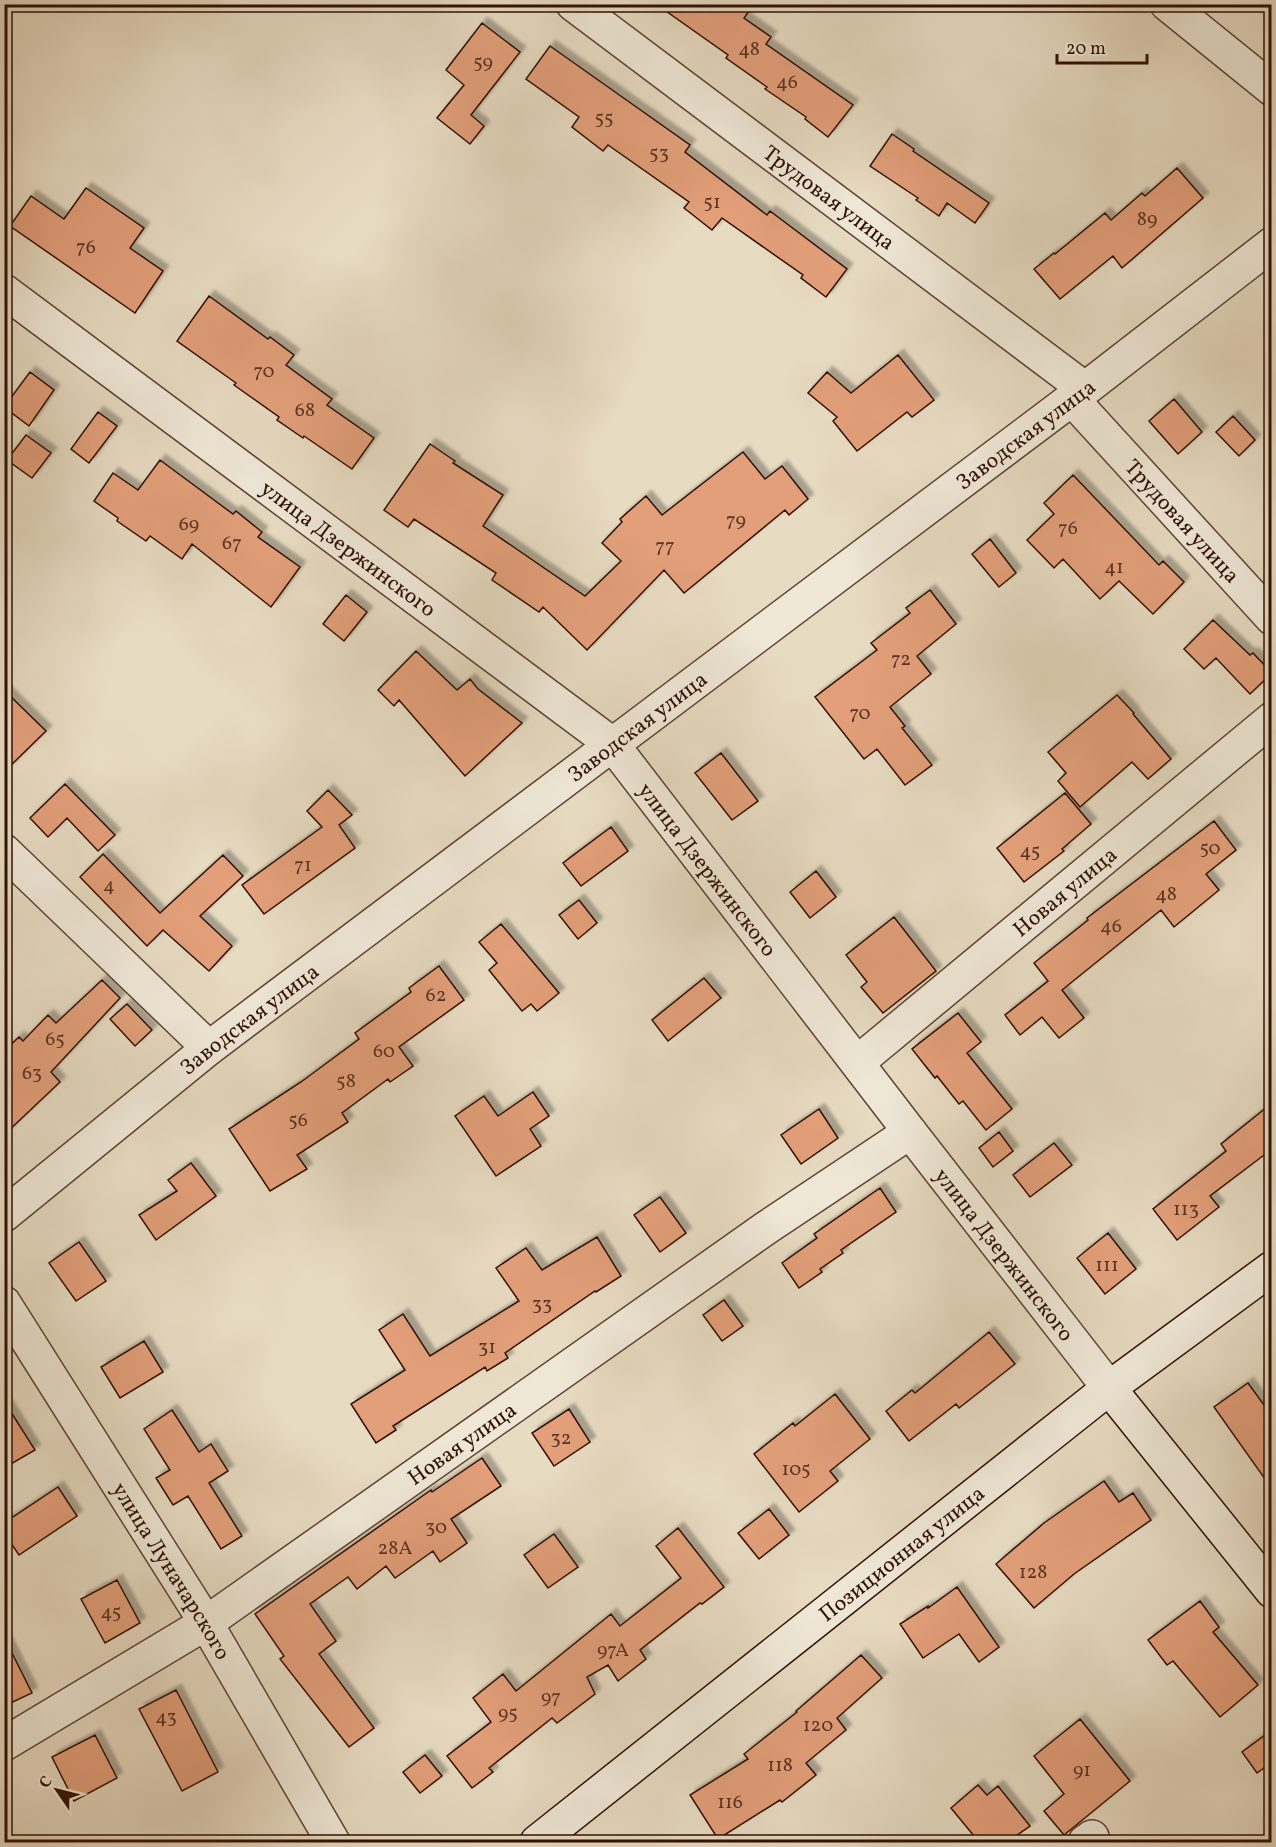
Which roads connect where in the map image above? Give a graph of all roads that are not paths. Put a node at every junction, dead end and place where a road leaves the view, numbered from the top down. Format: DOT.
graph roads {
  1 [pos="573,4"];
  2 [pos="1167,4"];
  3 [pos="1272,89"];
  4 [pos="1272,244"];
  5 [pos="4,291"];
  6 [pos="1078,393"];
  7 [pos="1272,618"];
  8 [pos="1272,719"];
  9 [pos="612,744"];
  10 [pos="4,850"];
  11 [pos="209,1048"];
  12 [pos="858,1062"];
  13 [pos="910,1132"];
  14 [pos="4,1215"];
  15 [pos="1272,1268"];
  16 [pos="4,1303"];
  17 [pos="1109,1388"];
  18 [pos="1272,1591"];
  19 [pos="206,1623"];
  20 [pos="4,1744"];
  21 [pos="333,1842"];
  22 [pos="537,1842"];
  1 -- 6 [label="street, Трудовая улица"];
  2 -- 3 [label="street"];
  4 -- 6 [label="street, Заводская улица"];
  5 -- 9 [label="street, улица Дзержинского"];
  6 -- 7 [label="street, Трудовая улица"];
  6 -- 9 [label="street, Заводская улица"];
  8 -- 12 [label="street, Новая улица"];
  9 -- 11 [label="street, Заводская улица"];
  9 -- 12 [label="street, улица Дзержинского"];
  10 -- 11 [label="street"];
  11 -- 14 [label="street, Заводская улица"];
  12 -- 13 [label="street, улица Дзержинского"];
  13 -- 17 [label="street, улица Дзержинского"];
  13 -- 19 [label="street, Новая улица"];
  15 -- 17 [label="street, Позиционная улица"];
  16 -- 19 [label="street, улица Луначарского"];
  17 -- 18 [label="street, улица Дзержинского"];
  17 -- 22 [label="street, Позиционная улица"];
  19 -- 20 [label="street, Новая улица"];
  19 -- 21 [label="street, улица Луначарского"];
}
